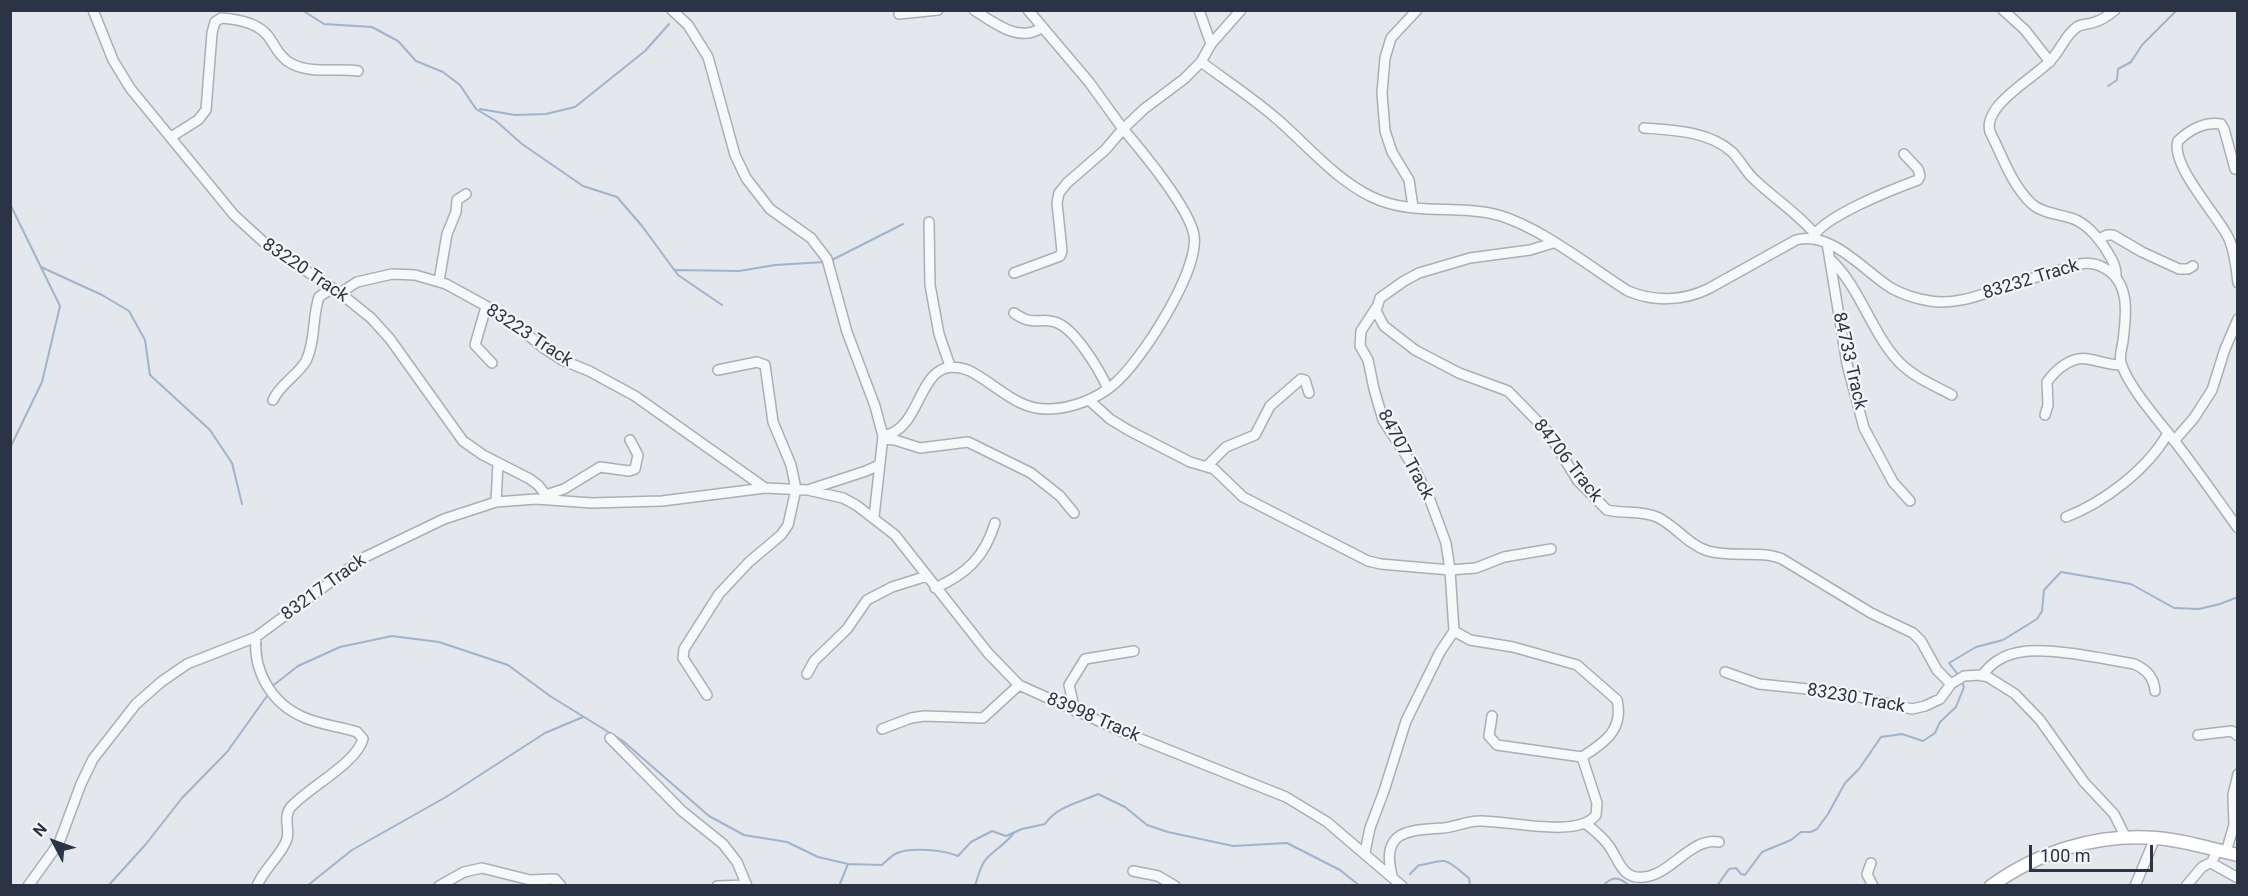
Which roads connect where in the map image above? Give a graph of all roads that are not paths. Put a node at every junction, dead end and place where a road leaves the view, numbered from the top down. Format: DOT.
graph roads {
  1 [pos="93,10"];
  2 [pos="672,10"];
  3 [pos="938,10"];
  4 [pos="974,10"];
  5 [pos="1028,10"];
  6 [pos="1198,10"];
  7 [pos="1241,10"];
  8 [pos="1417,10"];
  9 [pos="2003,10"];
  10 [pos="2115,10"];
  11 [pos="899,14"];
  12 [pos="1041,28"];
  13 [pos="1211,44"];
  14 [pos="1201,62"];
  15 [pos="2050,62"];
  16 [pos="358,71"];
  17 [pos="1644,128"];
  18 [pos="1123,129"];
  19 [pos="171,137"];
  20 [pos="1904,154"];
  21 [pos="2235,169"];
  22 [pos="466,194"];
  23 [pos="1413,207"];
  24 [pos="929,222"];
  25 [pos="1814,236"];
  26 [pos="2099,240"];
  27 [pos="1553,243"];
  28 [pos="1827,243"];
  29 [pos="1830,259"];
  30 [pos="2193,266"];
  31 [pos="1014,273"];
  32 [pos="2116,278"];
  33 [pos="439,281"];
  34 [pos="357,282"];
  35 [pos="2238,283"];
  36 [pos="336,290"];
  37 [pos="352,302"];
  38 [pos="486,307"];
  39 [pos="1376,310"];
  40 [pos="1014,313"];
  41 [pos="2238,319"];
  42 [pos="492,363"];
  43 [pos="2122,365"];
  44 [pos="950,366"];
  45 [pos="718,370"];
  46 [pos="1108,389"];
  47 [pos="1309,393"];
  48 [pos="1952,395"];
  49 [pos="273,400"];
  50 [pos="1089,400"];
  51 [pos="2045,415"];
  52 [pos="2171,437"];
  53 [pos="883,438"];
  54 [pos="630,440"];
  55 [pos="498,463"];
  56 [pos="879,465"];
  57 [pos="1207,466"];
  58 [pos="765,488"];
  59 [pos="796,489"];
  60 [pos="808,490"];
  61 [pos="548,498"];
  62 [pos="1910,501"];
  63 [pos="496,502"];
  64 [pos="1074,513"];
  65 [pos="874,517"];
  66 [pos="2066,517"];
  67 [pos="995,522"];
  68 [pos="2238,528"];
  69 [pos="1551,549"];
  70 [pos="1450,570"];
  71 [pos="927,576"];
  72 [pos="936,588"];
  73 [pos="1454,631"];
  74 [pos="256,637"];
  75 [pos="1134,651"];
  76 [pos="1725,672"];
  77 [pos="807,674"];
  78 [pos="1982,676"];
  79 [pos="1951,684"];
  80 [pos="1019,685"];
  81 [pos="2155,691"];
  82 [pos="707,695"];
  83 [pos="1075,711"];
  84 [pos="1492,716"];
  85 [pos="882,729"];
  86 [pos="2198,735"];
  87 [pos="2238,736"];
  88 [pos="610,738"];
  89 [pos="1582,756"];
  90 [pos="2238,774"];
  91 [pos="1585,824"];
  92 [pos="2126,838"];
  93 [pos="2155,838"];
  94 [pos="1719,842"];
  95 [pos="1365,852"];
  96 [pos="2223,855"];
  97 [pos="1871,863"];
  98 [pos="1133,871"];
  99 [pos="1392,875"];
  100 [pos="2238,878"];
  101 [pos="28,885"];
  102 [pos="257,885"];
  103 [pos="439,885"];
  104 [pos="561,885"];
  105 [pos="717,885"];
  106 [pos="746,885"];
  107 [pos="1175,885"];
  108 [pos="1402,885"];
  109 [pos="1873,885"];
  110 [pos="1990,885"];
  111 [pos="2135,885"];
  112 [pos="2186,885"];
  1 -- 19 [label="street, 83220 Track"];
  2 -- 53 [label="street"];
  3 -- 11 [label="street"];
  4 -- 12 [label="street"];
  5 -- 12 [label="street"];
  6 -- 13 [label="street"];
  7 -- 13 [label="street"];
  8 -- 23 [label="street"];
  9 -- 15 [label="street"];
  10 -- 15 [label="street"];
  12 -- 18 [label="street"];
  13 -- 14 [label="street"];
  14 -- 18 [label="street"];
  14 -- 23 [label="street"];
  15 -- 26 [label="street"];
  16 -- 19 [label="street"];
  17 -- 25 [label="street"];
  18 -- 31 [label="street"];
  18 -- 46 [label="street"];
  19 -- 36 [label="street, 83220 Track"];
  20 -- 25 [label="street"];
  21 -- 35 [label="street"];
  22 -- 33 [label="street"];
  23 -- 27 [label="street"];
  24 -- 44 [label="street"];
  25 -- 27 [label="street"];
  25 -- 28 [label="street, 83232 Track"];
  26 -- 30 [label="street"];
  26 -- 32 [label="street"];
  27 -- 39 [label="street, 84707 Track"];
  28 -- 29 [label="street, 84733 Track"];
  28 -- 32 [label="street, 83232 Track"];
  29 -- 48 [label="street"];
  29 -- 62 [label="street, 84733 Track"];
  32 -- 43 [label="street"];
  33 -- 34 [label="street, 83223 Track"];
  33 -- 38 [label="street, 83223 Track"];
  34 -- 36 [label="street, 83223 Track"];
  34 -- 37 [label="street"];
  36 -- 37 [label="street, 83220 Track"];
  36 -- 49 [label="street"];
  37 -- 55 [label="street, 83220 Track"];
  38 -- 42 [label="street"];
  38 -- 58 [label="street, 83223 Track"];
  39 -- 70 [label="street, 84707 Track"];
  39 -- 79 [label="street, 84706 Track"];
  40 -- 46 [label="street"];
  41 -- 52 [label="street"];
  43 -- 51 [label="street"];
  43 -- 52 [label="street"];
  44 -- 50 [label="street"];
  44 -- 53 [label="street"];
  45 -- 59 [label="street"];
  46 -- 50 [label="street"];
  47 -- 57 [label="street"];
  50 -- 57 [label="street"];
  52 -- 66 [label="street"];
  52 -- 68 [label="street"];
  53 -- 56 [label="street"];
  53 -- 64 [label="street"];
  54 -- 61 [label="street"];
  55 -- 61 [label="street, 83220 Track"];
  55 -- 63 [label="street"];
  56 -- 60 [label="street, 83217 Track"];
  56 -- 65 [label="street"];
  57 -- 70 [label="street"];
  58 -- 59 [label="street, 83217 Track"];
  58 -- 61 [label="street, 83217 Track"];
  59 -- 60 [label="street, 83217 Track"];
  59 -- 82 [label="street"];
  60 -- 65 [label="street, 83217 Track"];
  61 -- 63 [label="street, 83217 Track"];
  63 -- 74 [label="street, 83217 Track"];
  65 -- 71 [label="street, 83998 Track"];
  67 -- 72 [label="street"];
  69 -- 70 [label="street"];
  70 -- 73 [label="street, 84707 Track"];
  71 -- 72 [label="street, 83998 Track"];
  71 -- 77 [label="street"];
  72 -- 80 [label="street, 83998 Track"];
  73 -- 89 [label="street"];
  73 -- 95 [label="street"];
  74 -- 101 [label="street, 83217 Track"];
  74 -- 102 [label="street"];
  75 -- 83 [label="street"];
  76 -- 79 [label="street, 83230 Track"];
  78 -- 79 [label="street, 83230 Track"];
  78 -- 81 [label="street"];
  78 -- 92 [label="street"];
  80 -- 83 [label="street, 83998 Track"];
  80 -- 85 [label="street"];
  83 -- 95 [label="street, 83998 Track"];
  84 -- 89 [label="street"];
  86 -- 87 [label="street"];
  88 -- 106 [label="street"];
  89 -- 91 [label="street"];
  90 -- 96 [label="street"];
  91 -- 94 [label="street"];
  91 -- 99 [label="street"];
  92 -- 93 [label="main road"];
  92 -- 110 [label="main road"];
  93 -- 96 [label="main road"];
  93 -- 111 [label="street"];
  95 -- 99 [label="street, 83998 Track"];
  96 -- 100 [label="street"];
  96 -- 112 [label="street"];
  97 -- 109 [label="street"];
  98 -- 107 [label="street"];
  99 -- 108 [label="street, 83998 Track"];
  103 -- 104 [label="street"];
  105 -- 106 [label="street"];
}
